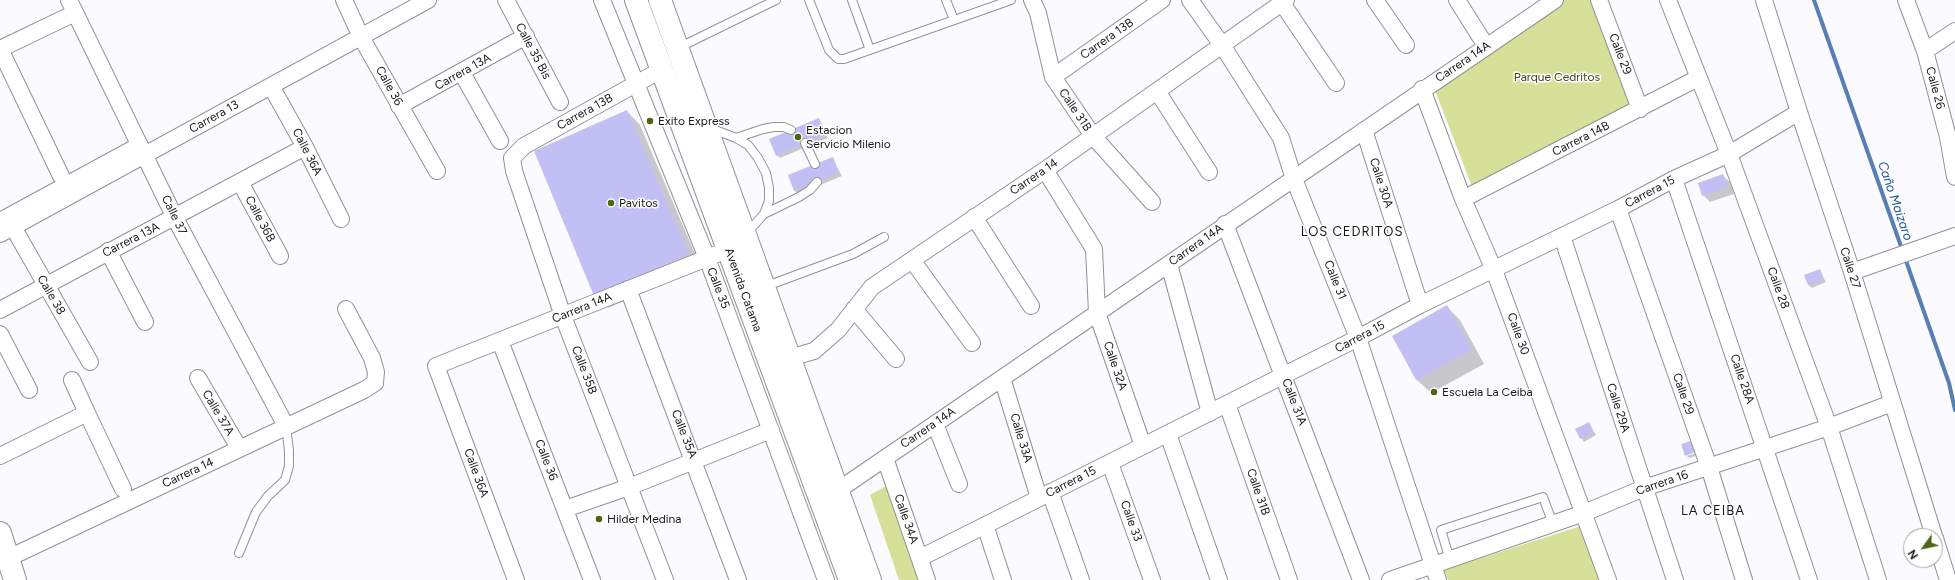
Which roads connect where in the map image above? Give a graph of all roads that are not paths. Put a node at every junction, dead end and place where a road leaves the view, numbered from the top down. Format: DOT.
graph roads {
  1 [pos="344,0"];
  2 [pos="428,0"];
  3 [pos="506,0"];
  4 [pos="602,0"];
  5 [pos="636,0"];
  6 [pos="660,0"];
  7 [pos="776,0"];
  8 [pos="809,0"];
  9 [pos="852,0"];
  10 [pos="946,0"];
  11 [pos="1011,0"];
  12 [pos="1032,0"];
  13 [pos="1162,0"];
  14 [pos="1190,0"];
  15 [pos="1375,0"];
  16 [pos="1457,0"];
  17 [pos="1555,0"];
  18 [pos="1599,0"];
  19 [pos="1668,0"];
  20 [pos="1764,0"];
  21 [pos="1906,0"];
  22 [pos="1282,1"];
  23 [pos="72,6"];
  24 [pos="954,20"];
  25 [pos="1955,32"];
  26 [pos="526,36"];
  27 [pos="361,37"];
  28 [pos="1222,45"];
  29 [pos="1406,45"];
  30 [pos="1486,46"];
  31 [pos="0,49"];
  32 [pos="677,49"];
  33 [pos="870,50"];
  34 [pos="1925,51"];
  35 [pos="662,70"];
  36 [pos="462,73"];
  37 [pos="1053,77"];
  38 [pos="1698,78"];
  39 [pos="1336,83"];
  40 [pos="636,84"];
  41 [pos="271,86"];
  42 [pos="1422,89"];
  43 [pos="1157,91"];
  44 [pos="560,102"];
  45 [pos="399,106"];
  46 [pos="1640,109"];
  47 [pos="1799,112"];
  48 [pos="704,126"];
  49 [pos="791,130"];
  50 [pos="1364,130"];
  51 [pos="1952,135"];
  52 [pos="1093,136"];
  53 [pos="736,138"];
  54 [pos="500,141"];
  55 [pos="805,143"];
  56 [pos="305,147"];
  57 [pos="143,150"];
  58 [pos="1729,154"];
  59 [pos="512,158"];
  60 [pos="815,164"];
  61 [pos="1045,170"];
  62 [pos="437,171"];
  63 [pos="1209,172"];
  64 [pos="62,176"];
  65 [pos="1955,177"];
  66 [pos="1294,178"];
  67 [pos="1674,179"];
  68 [pos="240,182"];
  69 [pos="817,182"];
  70 [pos="1463,199"];
  71 [pos="1152,202"];
  72 [pos="1618,209"];
  73 [pos="764,214"];
  74 [pos="974,217"];
  75 [pos="175,218"];
  76 [pos="340,219"];
  77 [pos="1225,224"];
  78 [pos="4,228"];
  79 [pos="745,234"];
  80 [pos="1562,236"];
  81 [pos="1955,236"];
  82 [pos="884,237"];
  83 [pos="728,250"];
  84 [pos="108,251"];
  85 [pos="280,256"];
  86 [pos="707,258"];
  87 [pos="912,260"];
  88 [pos="1169,264"];
  89 [pos="1494,270"];
  90 [pos="1852,272"];
  91 [pos="46,285"];
  92 [pos="764,287"];
  93 [pos="628,289"];
  94 [pos="1420,305"];
  95 [pos="1031,306"];
  96 [pos="346,309"];
  97 [pos="854,309"];
  98 [pos="0,310"];
  99 [pos="1097,313"];
  100 [pos="563,316"];
  101 [pos="145,322"];
  102 [pos="0,334"];
  103 [pos="1358,338"];
  104 [pos="500,341"];
  105 [pos="972,343"];
  106 [pos="789,358"];
  107 [pos="896,359"];
  108 [pos="90,362"];
  109 [pos="436,366"];
  110 [pos="1284,376"];
  111 [pos="198,378"];
  112 [pos="1002,378"];
  113 [pos="72,380"];
  114 [pos="29,390"];
  115 [pos="1892,403"];
  116 [pos="1227,404"];
  117 [pos="1210,412"];
  118 [pos="87,413"];
  119 [pos="935,424"];
  120 [pos="286,426"];
  121 [pos="1829,427"];
  122 [pos="771,430"];
  123 [pos="1168,434"];
  124 [pos="1144,446"];
  125 [pos="1765,447"];
  126 [pos="239,448"];
  127 [pos="0,456"];
  128 [pos="885,458"];
  129 [pos="695,461"];
  130 [pos="1110,462"];
  131 [pos="1709,467"];
  132 [pos="959,484"];
  133 [pos="629,487"];
  134 [pos="1644,488"];
  135 [pos="123,489"];
  136 [pos="837,491"];
  137 [pos="1045,495"];
  138 [pos="565,508"];
  139 [pos="1584,513"];
  140 [pos="1553,524"];
  141 [pos="984,525"];
  142 [pos="1932,528"];
  143 [pos="0,534"];
  144 [pos="239,552"];
  145 [pos="920,558"];
  146 [pos="5,560"];
  147 [pos="1450,560"];
  148 [pos="1943,563"];
  149 [pos="1436,573"];
  150 [pos="15,580"];
  151 [pos="516,580"];
  152 [pos="592,580"];
  153 [pos="665,580"];
  154 [pos="738,580"];
  155 [pos="826,580"];
  156 [pos="850,580"];
  157 [pos="870,580"];
  158 [pos="927,580"];
  159 [pos="1003,580"];
  160 [pos="1081,580"];
  161 [pos="1152,580"];
  162 [pos="1219,580"];
  163 [pos="1289,580"];
  164 [pos="1360,580"];
  165 [pos="1390,580"];
  166 [pos="1608,580"];
  167 [pos="1675,580"];
  168 [pos="1744,580"];
  169 [pos="1809,580"];
  170 [pos="1878,580"];
  171 [pos="1948,580"];
  1 -- 27 [label="street, Calle 36"];
  2 -- 27 [label="street, Carrera 13"];
  3 -- 26 [label="street, Calle 35 Bis"];
  4 -- 40 [label="street, Calle 35"];
  5 -- 35 [label="main road, Avenida Catama"];
  6 -- 32 [label="main road, Avenida Catama"];
  7 -- 32 [label="lane"];
  8 -- 33 [label="lane"];
  9 -- 33 [label="lane"];
  10 -- 24 [label="lane"];
  11 -- 24 [label="lane"];
  12 -- 37 [label="street, Calle 31B"];
  13 -- 37 [label="street, Carrera 13B"];
  14 -- 28 [label="street, Calle 31"];
  15 -- 29 [label="street"];
  16 -- 30 [label="street"];
  17 -- 30 [label="street, Carrera 14A"];
  18 -- 46 [label="street, Calle 29"];
  19 -- 38 [label="street, Calle 28"];
  20 -- 47 [label="street, Calle 27"];
  21 -- 34 [label="street, Calle 26"];
  22 -- 28 [label="street, Carrera 14"];
  22 -- 39 [label="street"];
  23 -- 31 [label="street"];
  23 -- 57 [label="street, Calle 37"];
  24 -- 33 [label="lane"];
  25 -- 34 [label="street"];
  26 -- 36 [label="street, Carrera 13A"];
  26 -- 44 [label="street, Calle 35 Bis"];
  27 -- 41 [label="street, Carrera 13"];
  27 -- 45 [label="street, Calle 36"];
  28 -- 43 [label="street, Carrera 14"];
  28 -- 66 [label="street, Calle 31"];
  30 -- 42 [label="street, Carrera 14A"];
  31 -- 64 [label="street"];
  32 -- 48 [label="main road, Avenida Catama"];
  34 -- 51 [label="street, Calle 26"];
  35 -- 40 [label="street, Carrera 13B"];
  35 -- 83 [label="main road, Avenida Catama"];
  36 -- 45 [label="street, Carrera 13A"];
  36 -- 54 [label="street"];
  37 -- 52 [label="street, Calle 31B"];
  38 -- 46 [label="street, Carrera 14B"];
  38 -- 58 [label="street, Calle 28"];
  40 -- 59 [label="street, Carrera 13B"];
  40 -- 86 [label="street, Calle 35"];
  41 -- 56 [label="street, Calle 36A"];
  41 -- 57 [label="street, Carrera 13"];
  42 -- 50 [label="street, Carrera 14A"];
  42 -- 70 [label="street, Calle 30"];
  43 -- 52 [label="street, Carrera 14"];
  43 -- 63 [label="street"];
  45 -- 62 [label="street, Calle 36"];
  46 -- 70 [label="street, Carrera 14B"];
  47 -- 58 [label="street, Carrera 15"];
  47 -- 90 [label="street, Calle 27"];
  48 -- 53 [label="lane"];
  48 -- 79 [label="main road, Avenida Catama"];
  49 -- 53 [label="lane"];
  50 -- 66 [label="street, Carrera 14A"];
  50 -- 94 [label="street, Calle 30A"];
  51 -- 65 [label="street, Calle 26"];
  52 -- 61 [label="street, Carrera 14"];
  52 -- 71 [label="street, Calle 31B"];
  53 -- 73 [label="lane"];
  55 -- 60 [label="lane"];
  56 -- 68 [label="street, Carrera 13A"];
  56 -- 76 [label="street, Calle 36A"];
  57 -- 75 [label="street, Calle 37"];
  57 -- 78 [label="street, Carrera 13"];
  58 -- 67 [label="street, Carrera 15"];
  58 -- 121 [label="street, Calle 28"];
  59 -- 100 [label="street, Calle 35B"];
  61 -- 74 [label="street, Carrera 14"];
  61 -- 99 [label="street, Calle 32A"];
  66 -- 77 [label="street, Carrera 14A"];
  66 -- 103 [label="street, Calle 31"];
  67 -- 72 [label="street, Carrera 15"];
  67 -- 125 [label="street, Calle 28A"];
  68 -- 75 [label="street, Carrera 13A"];
  68 -- 85 [label="street, Calle 36B"];
  69 -- 73 [label="lane"];
  70 -- 89 [label="street, Calle 30"];
  72 -- 80 [label="street, Carrera 15"];
  72 -- 131 [label="street, Calle 29"];
  73 -- 79 [label="lane"];
  74 -- 87 [label="street, Carrera 14"];
  74 -- 95 [label="street"];
  75 -- 84 [label="street, Carrera 13A"];
  75 -- 120 [label="street, Calle 37"];
  77 -- 88 [label="street, Carrera 14A"];
  77 -- 110 [label="street, Calle 31A"];
  78 -- 91 [label="street, Calle 38"];
  79 -- 92 [label="main road, Avenida Catama"];
  80 -- 89 [label="street, Carrera 15"];
  80 -- 134 [label="street, Calle 29A"];
  81 -- 90 [label="street"];
  82 -- 92 [label="lane"];
  83 -- 86 [label="street, Carrera 14A"];
  83 -- 156 [label="main road, Avenida Catama"];
  84 -- 91 [label="street, Carrera 13A"];
  84 -- 101 [label="street"];
  86 -- 93 [label="street, Carrera 14A"];
  86 -- 122 [label="street, Calle 35"];
  87 -- 97 [label="street, Carrera 14"];
  87 -- 105 [label="street"];
  88 -- 99 [label="street, Carrera 14A"];
  88 -- 117 [label="street"];
  89 -- 94 [label="street, Carrera 15"];
  89 -- 139 [label="street, Calle 30"];
  90 -- 115 [label="street, Calle 27"];
  91 -- 98 [label="street, Carrera 13A"];
  91 -- 108 [label="street, Calle 38"];
  92 -- 106 [label="main road, Avenida Catama"];
  93 -- 100 [label="street, Carrera 14A"];
  93 -- 129 [label="street, Calle 35A"];
  94 -- 103 [label="street, Carrera 15"];
  96 -- 120 [label="street, Carrera 14"];
  97 -- 106 [label="street, Carrera 14"];
  97 -- 107 [label="street"];
  99 -- 112 [label="street, Carrera 14A"];
  99 -- 124 [label="street, Calle 32A"];
  100 -- 104 [label="street, Carrera 14A"];
  100 -- 133 [label="street, Calle 35B"];
  102 -- 114 [label="street"];
  103 -- 110 [label="street, Carrera 15"];
  103 -- 149 [label="street, Calle 31"];
  104 -- 109 [label="street, Carrera 14A"];
  104 -- 138 [label="street, Calle 36"];
  106 -- 136 [label="main road, Avenida Catama"];
  109 -- 151 [label="street, Calle 36A"];
  110 -- 116 [label="street, Carrera 15"];
  110 -- 164 [label="street, Calle 31A"];
  111 -- 126 [label="street, Calle 37A"];
  112 -- 119 [label="street, Carrera 14A"];
  112 -- 137 [label="street, Calle 33A"];
  113 -- 118 [label="street"];
  115 -- 121 [label="street, Carrera 16"];
  115 -- 142 [label="street, Calle 27"];
  116 -- 117 [label="street, Carrera 15"];
  116 -- 163 [label="street, Calle 31B"];
  117 -- 123 [label="street, Carrera 15"];
  118 -- 127 [label="street"];
  118 -- 135 [label="street"];
  119 -- 128 [label="street, Carrera 14A"];
  119 -- 132 [label="street"];
  120 -- 126 [label="street, Carrera 14"];
  120 -- 144 [label="lane"];
  121 -- 125 [label="street, Carrera 16"];
  121 -- 170 [label="street, Calle 28"];
  122 -- 129 [label="street"];
  122 -- 155 [label="street, Calle 35"];
  123 -- 124 [label="street, Carrera 15"];
  123 -- 162 [label="street"];
  124 -- 130 [label="street, Carrera 15"];
  125 -- 131 [label="street, Carrera 16"];
  125 -- 169 [label="street, Calle 28A"];
  126 -- 146 [label="street, Carrera 14"];
  128 -- 136 [label="street, Carrera 14A"];
  128 -- 145 [label="street, Calle 34A"];
  129 -- 133 [label="street"];
  129 -- 154 [label="street, Calle 35A"];
  130 -- 137 [label="street, Carrera 15"];
  130 -- 161 [label="street, Calle 33"];
  131 -- 134 [label="street, Carrera 16"];
  131 -- 168 [label="street, Calle 29"];
  133 -- 138 [label="street"];
  133 -- 153 [label="street, Calle 35B"];
  134 -- 139 [label="street, Carrera 16"];
  134 -- 167 [label="street, Calle 29A"];
  136 -- 157 [label="main road, Avenida Catama"];
  137 -- 141 [label="street, Carrera 15"];
  137 -- 160 [label="street, Calle 33A"];
  138 -- 152 [label="street, Calle 36"];
  139 -- 140 [label="street, Carrera 16"];
  139 -- 166 [label="street, Calle 30"];
  140 -- 147 [label="street, Carrera 16"];
  140 -- 147 [label="lane"];
  141 -- 145 [label="street, Carrera 15"];
  141 -- 159 [label="street"];
  143 -- 146 [label="main road"];
  145 -- 158 [label="street, Calle 34A"];
  146 -- 150 [label="main road"];
  147 -- 149 [label="street, Carrera 16"];
  148 -- 171 [label="street, Calle 27"];
  149 -- 165 [label="street, Carrera 16"];
}
